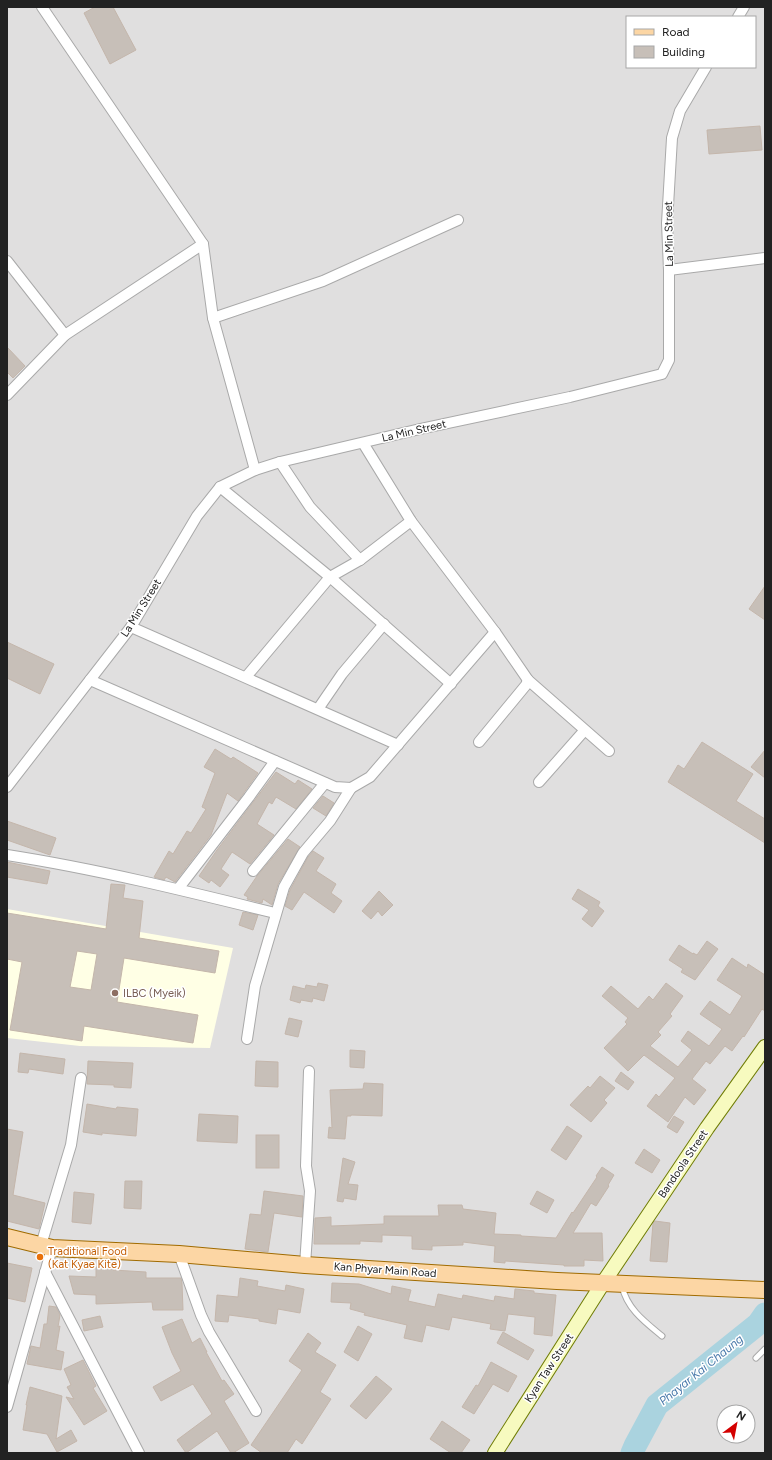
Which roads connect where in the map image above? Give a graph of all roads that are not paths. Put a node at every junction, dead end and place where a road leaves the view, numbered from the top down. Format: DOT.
graph roads {
  1 [pos="42,7"];
  2 [pos="745,7"];
  3 [pos="739,16"];
  4 [pos="705,68"];
  5 [pos="458,220"];
  6 [pos="203,244"];
  7 [pos="765,258"];
  8 [pos="7,261"];
  9 [pos="669,270"];
  10 [pos="213,318"];
  11 [pos="65,335"];
  12 [pos="9,389"];
  13 [pos="363,443"];
  14 [pos="280,462"];
  15 [pos="255,470"];
  16 [pos="220,487"];
  17 [pos="411,521"];
  18 [pos="360,560"];
  19 [pos="330,577"];
  20 [pos="384,624"];
  21 [pos="131,627"];
  22 [pos="495,632"];
  23 [pos="246,677"];
  24 [pos="90,680"];
  25 [pos="528,680"];
  26 [pos="451,684"];
  27 [pos="318,710"];
  28 [pos="584,731"];
  29 [pos="479,742"];
  30 [pos="398,745"];
  31 [pos="609,751"];
  32 [pos="275,761"];
  33 [pos="538,782"];
  34 [pos="325,783"];
  35 [pos="7,787"];
  36 [pos="351,788"];
  37 [pos="7,854"];
  38 [pos="253,871"];
  39 [pos="178,889"];
  40 [pos="275,913"];
  41 [pos="247,1039"];
  42 [pos="765,1047"];
  43 [pos="309,1071"];
  44 [pos="81,1078"];
  45 [pos="7,1237"];
  46 [pos="47,1246"];
  47 [pos="179,1254"];
  48 [pos="305,1264"];
  49 [pos="45,1272"];
  50 [pos="604,1283"];
  51 [pos="621,1284"];
  52 [pos="765,1290"];
  53 [pos="662,1336"];
  54 [pos="765,1349"];
  55 [pos="756,1358"];
  56 [pos="7,1407"];
  57 [pos="256,1411"];
  58 [pos="139,1453"];
  59 [pos="495,1453"];
  1 -- 6 [label="street"];
  2 -- 3 [label="street"];
  4 -- 9 [label="street, La Min Street"];
  5 -- 10 [label="street"];
  6 -- 10 [label="street"];
  6 -- 11 [label="street"];
  7 -- 9 [label="street"];
  8 -- 11 [label="street"];
  9 -- 13 [label="street, La Min Street"];
  10 -- 15 [label="street"];
  11 -- 12 [label="street"];
  13 -- 14 [label="street, La Min Street"];
  13 -- 17 [label="street"];
  14 -- 15 [label="street, La Min Street"];
  14 -- 18 [label="street"];
  15 -- 16 [label="street, La Min Street"];
  16 -- 19 [label="street"];
  16 -- 21 [label="street, La Min Street"];
  17 -- 18 [label="street"];
  17 -- 22 [label="street"];
  18 -- 19 [label="street"];
  19 -- 20 [label="street"];
  19 -- 23 [label="street"];
  20 -- 26 [label="street"];
  20 -- 27 [label="street"];
  21 -- 23 [label="street"];
  21 -- 24 [label="street, La Min Street"];
  22 -- 25 [label="street"];
  22 -- 26 [label="street"];
  23 -- 27 [label="street"];
  24 -- 32 [label="street"];
  24 -- 35 [label="street, La Min Street"];
  25 -- 28 [label="street"];
  25 -- 29 [label="street"];
  26 -- 30 [label="street"];
  27 -- 30 [label="street"];
  28 -- 31 [label="street"];
  28 -- 33 [label="street"];
  30 -- 36 [label="street"];
  32 -- 34 [label="street"];
  32 -- 39 [label="street"];
  34 -- 36 [label="street"];
  34 -- 38 [label="street"];
  36 -- 40 [label="street"];
  37 -- 39 [label="street"];
  39 -- 40 [label="street"];
  40 -- 41 [label="street"];
  42 -- 50 [label="street, Bandoola Street"];
  43 -- 48 [label="street"];
  44 -- 46 [label="street"];
  45 -- 46 [label="main road, Kan Phyar Main Road"];
  46 -- 47 [label="main road, Kan Phyar Main Road"];
  46 -- 49 [label="street"];
  47 -- 48 [label="main road, Kan Phyar Main Road"];
  47 -- 57 [label="street"];
  48 -- 50 [label="main road, Kan Phyar Main Road"];
  49 -- 56 [label="street"];
  49 -- 58 [label="street"];
  50 -- 51 [label="main road, Kan Phyar Main Road"];
  50 -- 59 [label="street, Kyan Taw Street"];
  51 -- 52 [label="main road, Kan Phyar Main Road"];
  51 -- 53 [label="lane"];
  54 -- 55 [label="lane"];
}
